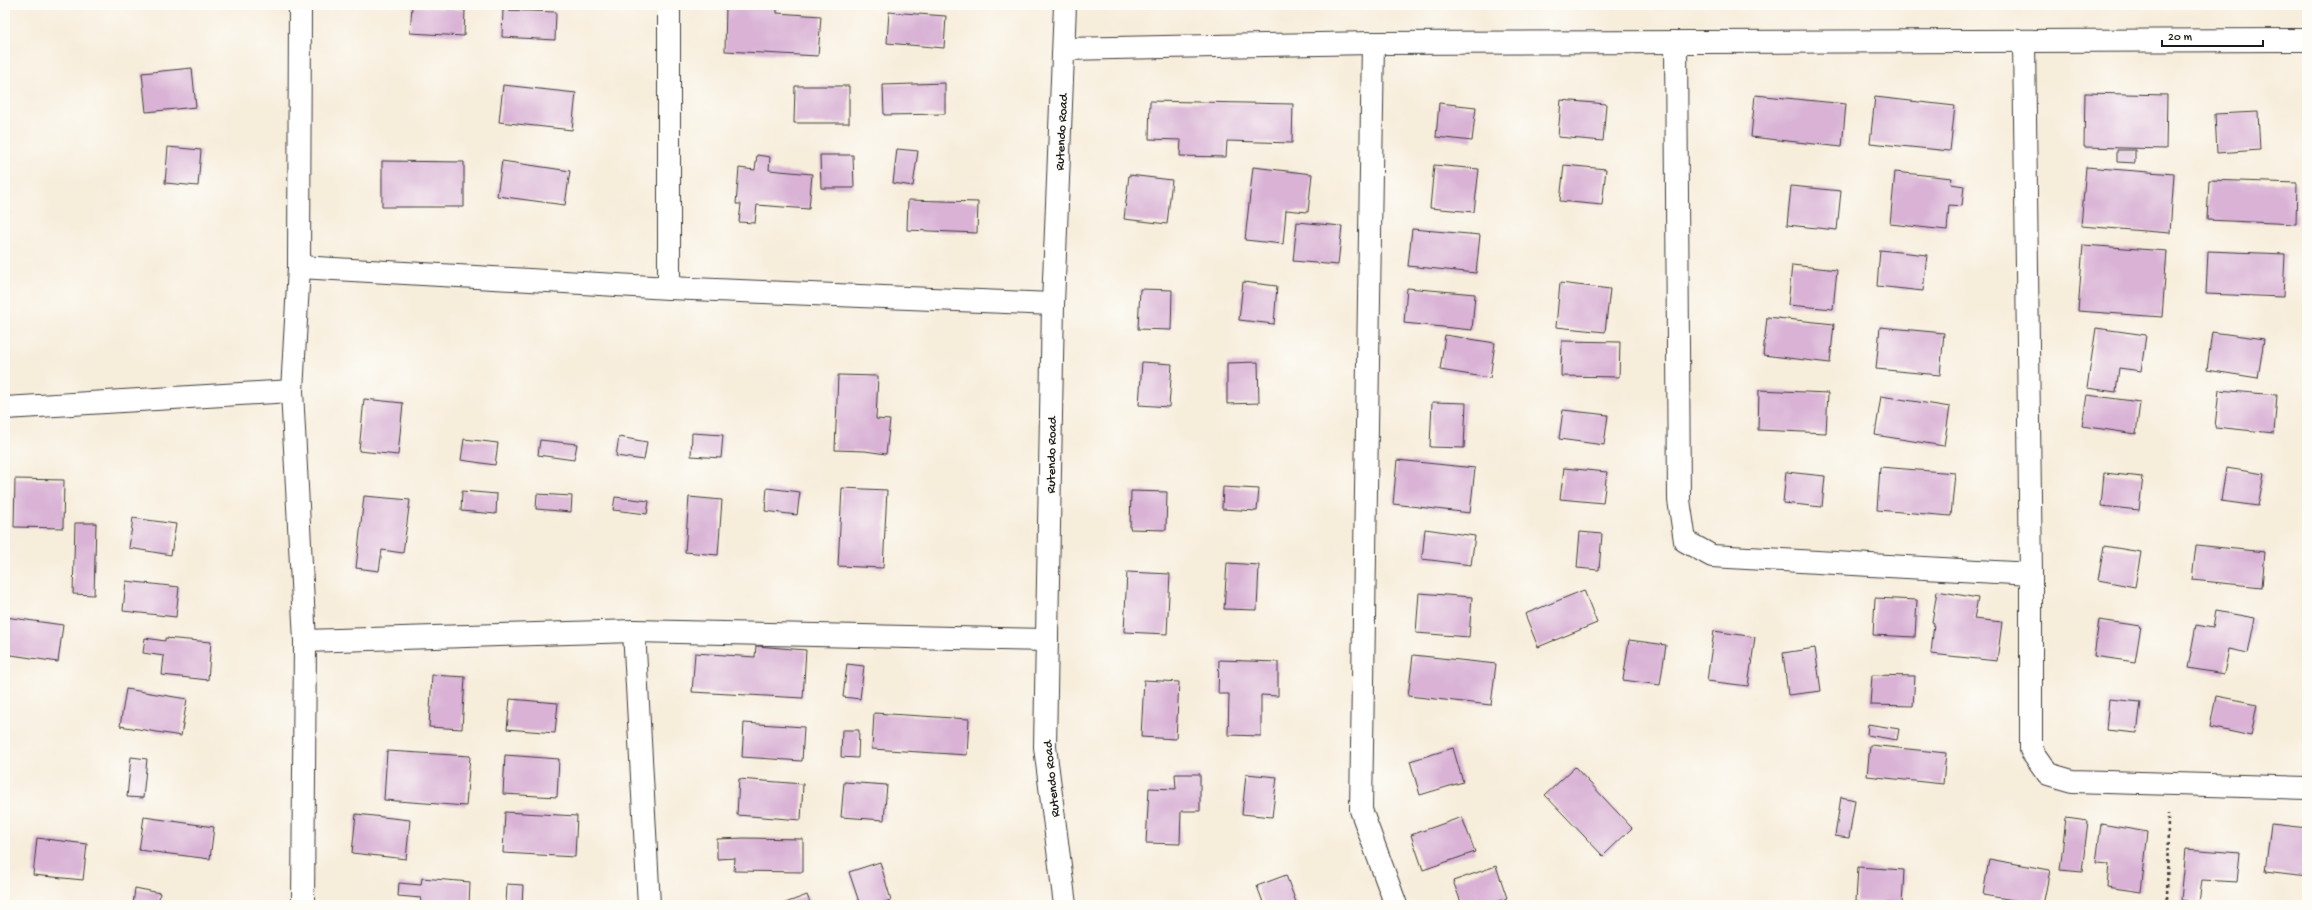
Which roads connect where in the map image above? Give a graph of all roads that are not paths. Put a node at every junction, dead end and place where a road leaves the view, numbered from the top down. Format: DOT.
graph roads {
  1 [pos="300,5"];
  2 [pos="669,5"];
  3 [pos="1065,5"];
  4 [pos="2307,40"];
  5 [pos="2024,41"];
  6 [pos="1676,42"];
  7 [pos="1373,43"];
  8 [pos="1064,48"];
  9 [pos="300,267"];
  10 [pos="669,288"];
  11 [pos="1053,304"];
  12 [pos="292,391"];
  13 [pos="5,408"];
  14 [pos="2031,574"];
  15 [pos="634,631"];
  16 [pos="1047,640"];
  17 [pos="305,641"];
  18 [pos="2307,788"];
  19 [pos="303,905"];
  20 [pos="649,905"];
  21 [pos="1065,905"];
  22 [pos="1396,905"];
  1 -- 9 [label="street"];
  2 -- 10 [label="street"];
  3 -- 8 [label="street, Rutendo Road"];
  4 -- 5 [label="street"];
  5 -- 6 [label="street"];
  5 -- 14 [label="street"];
  6 -- 7 [label="street"];
  6 -- 14 [label="street"];
  7 -- 8 [label="street"];
  7 -- 22 [label="street"];
  8 -- 11 [label="street, Rutendo Road"];
  9 -- 10 [label="street"];
  9 -- 12 [label="street"];
  10 -- 11 [label="street"];
  11 -- 16 [label="street, Rutendo Road"];
  12 -- 13 [label="street"];
  12 -- 17 [label="street"];
  14 -- 18 [label="street"];
  15 -- 16 [label="street"];
  15 -- 17 [label="street"];
  15 -- 20 [label="street"];
  16 -- 21 [label="street, Rutendo Road"];
  17 -- 19 [label="street"];
}
